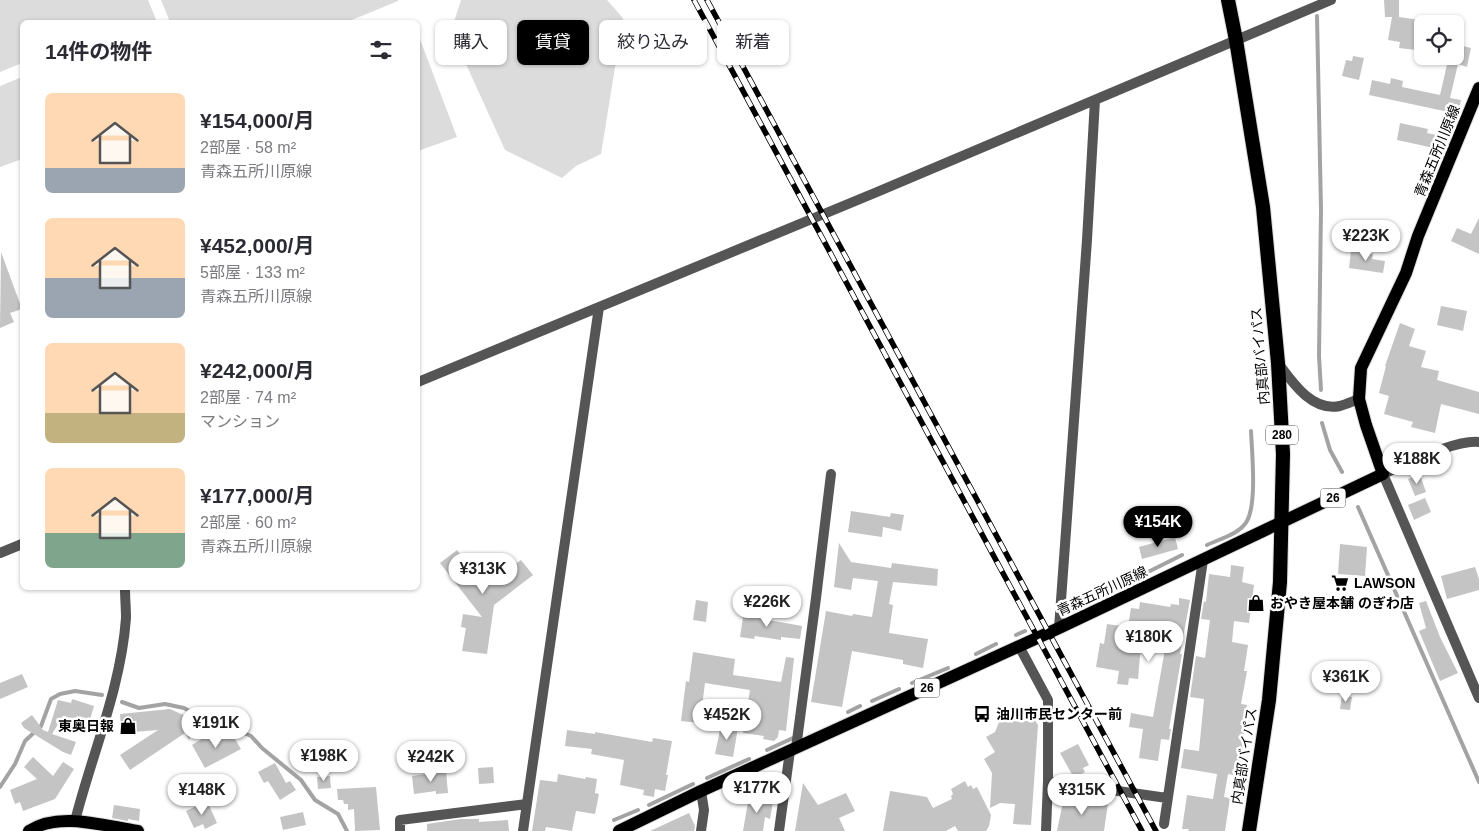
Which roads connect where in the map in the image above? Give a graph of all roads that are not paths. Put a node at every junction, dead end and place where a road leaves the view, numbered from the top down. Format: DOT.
graph roads {
  1 [pos="1228,0"];
  2 [pos="1331,0"];
  3 [pos="1236,40"];
  4 [pos="1479,88"];
  5 [pos="1096,100"];
  6 [pos="599,307"];
  7 [pos="1278,363"];
  8 [pos="420,381"];
  9 [pos="1359,399"];
  10 [pos="1479,442"];
  11 [pos="831,474"];
  12 [pos="1383,474"];
  13 [pos="1282,522"];
  14 [pos="20,545"];
  15 [pos="0,553"];
  16 [pos="1203,560"];
  17 [pos="125,590"];
  18 [pos="1059,628"];
  19 [pos="1019,646"];
  20 [pos="1479,698"];
  21 [pos="793,749"];
  22 [pos="1048,781"];
  23 [pos="701,791"];
  24 [pos="1166,798"];
  25 [pos="527,804"];
  26 [pos="75,821"];
  27 [pos="1164,824"];
  28 [pos="622,830"];
  29 [pos="29,831"];
  30 [pos="138,831"];
  31 [pos="400,831"];
  32 [pos="523,831"];
  33 [pos="701,831"];
  34 [pos="779,831"];
  35 [pos="1046,831"];
  36 [pos="1249,831"];
  1 -- 3 [label="highway, 内真部バイパス / 280"];
  2 -- 3 [label="street"];
  3 -- 5 [label="street"];
  3 -- 7 [label="highway, 内真部バイパス / 280"];
  4 -- 9 [label="main road, 青森五所川原線"];
  5 -- 6 [label="street"];
  5 -- 18 [label="street"];
  6 -- 8 [label="street"];
  6 -- 25 [label="street"];
  7 -- 9 [label="street"];
  7 -- 13 [label="highway, 内真部バイパス / 280"];
  9 -- 12 [label="main road, 青森五所川原線"];
  10 -- 12 [label="street"];
  11 -- 21 [label="street"];
  12 -- 13 [label="main road, 青森五所川原線 / 26"];
  12 -- 20 [label="street"];
  13 -- 16 [label="main road, 青森五所川原線 / 26"];
  13 -- 36 [label="highway, 内真部バイパス / 280"];
  14 -- 15 [label="street"];
  16 -- 18 [label="main road, 青森五所川原線 / 26"];
  16 -- 24 [label="street"];
  17 -- 26 [label="street"];
  18 -- 19 [label="main road, 青森五所川原線 / 26"];
  19 -- 21 [label="main road, 青森五所川原線 / 26"];
  19 -- 22 [label="street"];
  21 -- 23 [label="main road, 青森五所川原線 / 26"];
  21 -- 34 [label="street"];
  22 -- 24 [label="street"];
  22 -- 35 [label="street"];
  23 -- 28 [label="main road, 青森五所川原線 / 26"];
  23 -- 33 [label="street"];
  24 -- 27 [label="street"];
  25 -- 31 [label="street"];
  25 -- 32 [label="street"];
  26 -- 29 [label="main road"];
  26 -- 30 [label="main road"];
}
